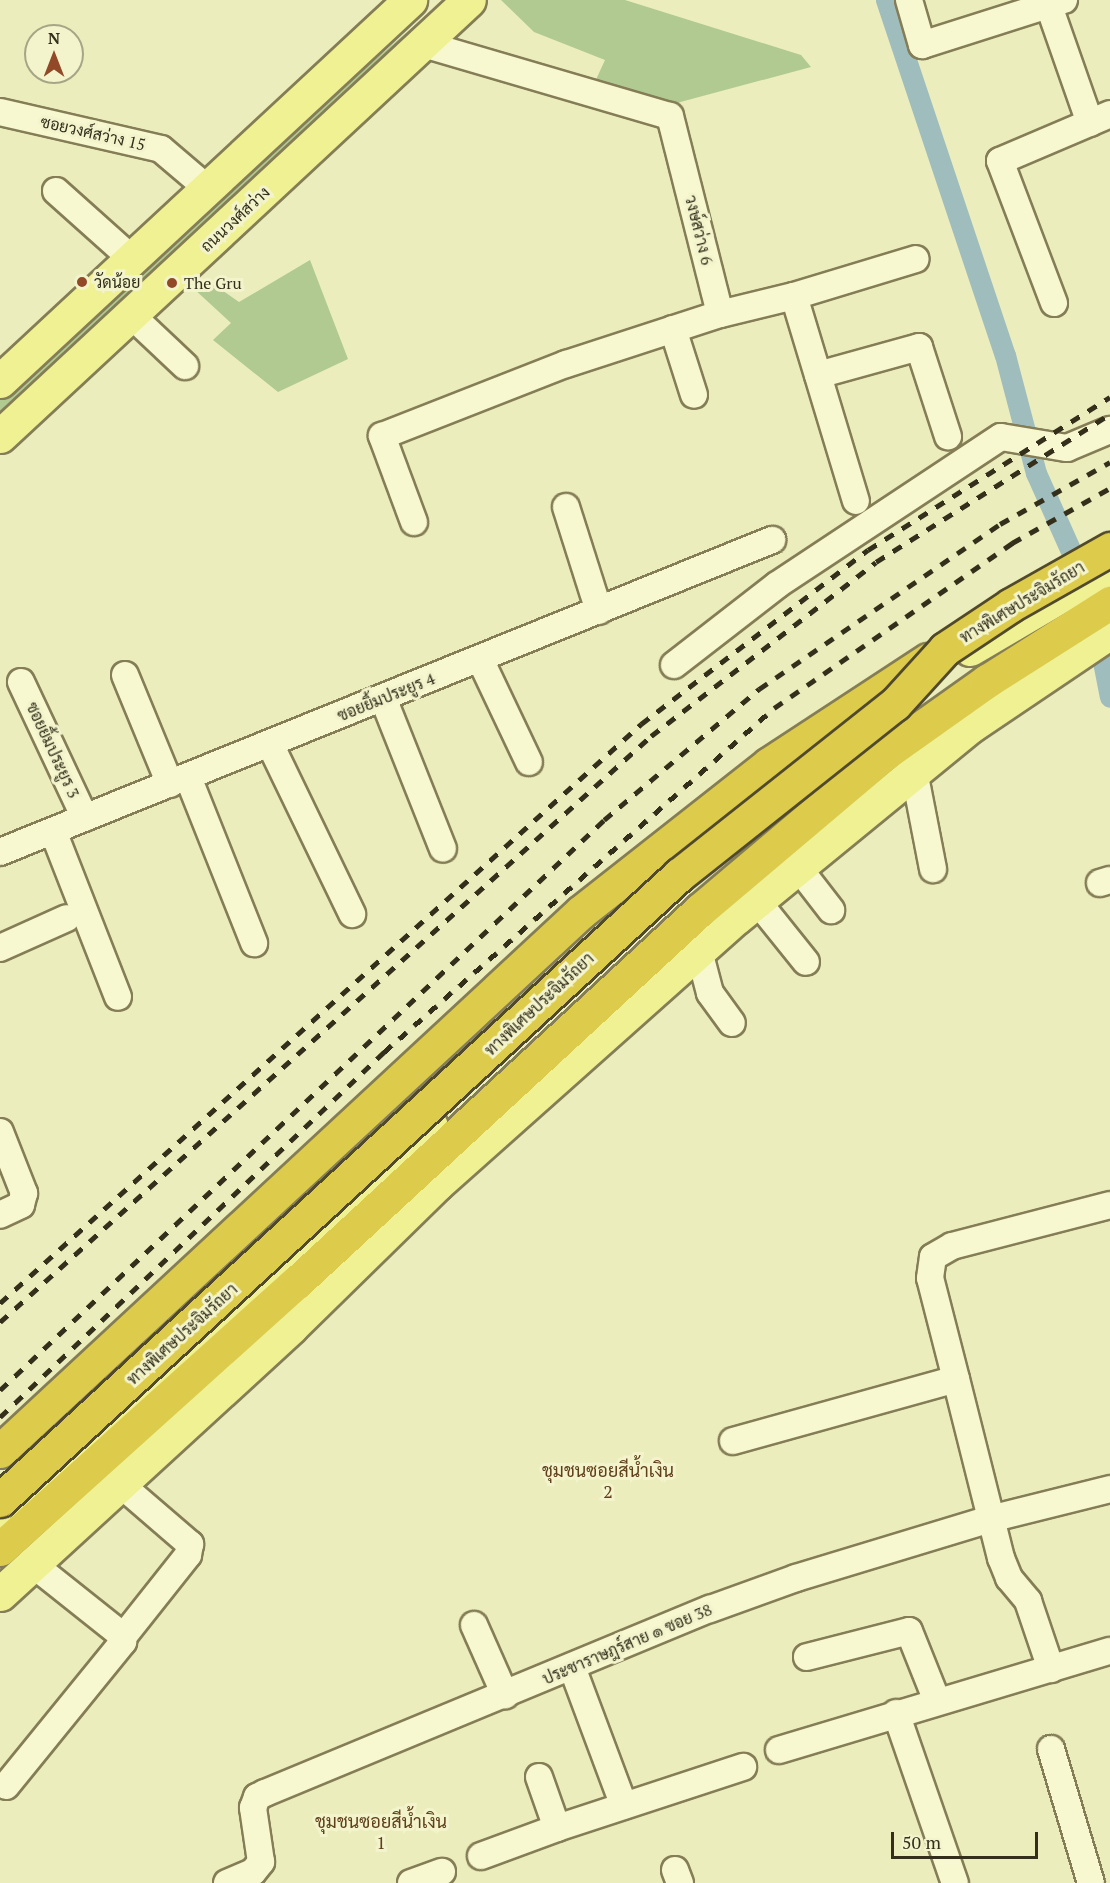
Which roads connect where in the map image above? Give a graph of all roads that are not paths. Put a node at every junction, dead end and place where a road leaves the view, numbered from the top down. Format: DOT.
graph roads {
  1 [pos="410,0"];
  2 [pos="470,0"];
  3 [pos="909,0"];
  4 [pos="1057,3"];
  5 [pos="423,44"];
  6 [pos="0,112"];
  7 [pos="1100,118"];
  8 [pos="208,189"];
  9 [pos="56,191"];
  10 [pos="132,259"];
  11 [pos="916,259"];
  12 [pos="794,296"];
  13 [pos="1054,303"];
  14 [pos="720,314"];
  15 [pos="132,316"];
  16 [pos="673,329"];
  17 [pos="185,366"];
  18 [pos="818,375"];
  19 [pos="0,380"];
  20 [pos="694,395"];
  21 [pos="1110,430"];
  22 [pos="0,436"];
  23 [pos="948,436"];
  24 [pos="856,501"];
  25 [pos="566,507"];
  26 [pos="414,522"];
  27 [pos="772,540"];
  28 [pos="1110,549"];
  29 [pos="1110,567"];
  30 [pos="1110,603"];
  31 [pos="599,611"];
  32 [pos="1110,632"];
  33 [pos="945,649"];
  34 [pos="480,658"];
  35 [pos="674,665"];
  36 [pos="125,675"];
  37 [pos="21,682"];
  38 [pos="383,698"];
  39 [pos="270,744"];
  40 [pos="529,762"];
  41 [pos="914,771"];
  42 [pos="179,780"];
  43 [pos="85,818"];
  44 [pos="53,831"];
  45 [pos="443,849"];
  46 [pos="0,852"];
  47 [pos="797,866"];
  48 [pos="933,869"];
  49 [pos="757,901"];
  50 [pos="831,910"];
  51 [pos="352,914"];
  52 [pos="67,918"];
  53 [pos="254,943"];
  54 [pos="0,948"];
  55 [pos="699,951"];
  56 [pos="806,962"];
  57 [pos="118,998"];
  58 [pos="732,1023"];
  59 [pos="0,1132"];
  60 [pos="1110,1205"];
  61 [pos="0,1215"];
  62 [pos="956,1378"];
  63 [pos="135,1405"];
  64 [pos="733,1442"];
  65 [pos="0,1451"];
  66 [pos="119,1483"];
  67 [pos="1110,1490"];
  68 [pos="0,1502"];
  69 [pos="990,1519"];
  70 [pos="0,1527"];
  71 [pos="0,1548"];
  72 [pos="30,1562"];
  73 [pos="0,1594"];
  74 [pos="474,1626"];
  75 [pos="123,1637"];
  76 [pos="1110,1651"];
  77 [pos="807,1657"];
  78 [pos="572,1667"];
  79 [pos="1051,1669"];
  80 [pos="505,1695"];
  81 [pos="936,1701"];
  82 [pos="896,1713"];
  83 [pos="1051,1749"];
  84 [pos="779,1750"];
  85 [pos="743,1767"];
  86 [pos="539,1777"];
  87 [pos="6,1786"];
  88 [pos="624,1806"];
  89 [pos="556,1828"];
  90 [pos="481,1856"];
  91 [pos="442,1872"];
  92 [pos="227,1883"];
  93 [pos="411,1883"];
  94 [pos="955,1883"];
  95 [pos="1091,1883"];
  1 -- 8 [label="main road"];
  2 -- 5 [label="main road, ถนนวงศ์สว่าง"];
  3 -- 4 [label="street"];
  4 -- 7 [label="street"];
  5 -- 14 [label="street, วงษ์สว่าง 6"];
  5 -- 15 [label="main road, ถนนวงศ์สว่าง"];
  6 -- 8 [label="street, ซอยวงศ์สว่าง 15"];
  7 -- 13 [label="street"];
  8 -- 10 [label="main road"];
  9 -- 10 [label="street"];
  10 -- 19 [label="main road"];
  11 -- 12 [label="street"];
  12 -- 14 [label="street"];
  12 -- 18 [label="street"];
  14 -- 16 [label="street"];
  15 -- 17 [label="street"];
  15 -- 22 [label="main road, ถนนวงศ์สว่าง"];
  16 -- 20 [label="street"];
  16 -- 26 [label="street"];
  18 -- 23 [label="street"];
  18 -- 24 [label="street"];
  21 -- 35 [label="street"];
  25 -- 31 [label="street"];
  27 -- 31 [label="street, ซอยยิ้มประยูร 4"];
  28 -- 33 [label="highway, ทางพิเศษประจิมรัถยา, bridge"];
  29 -- 63 [label="main road"];
  30 -- 71 [label="highway"];
  31 -- 34 [label="street, ซอยยิ้มประยูร 4"];
  32 -- 41 [label="main road"];
  33 -- 65 [label="highway, bridge"];
  33 -- 68 [label="highway, ทางพิเศษประจิมรัถยา, bridge"];
  34 -- 38 [label="street, ซอยยิ้มประยูร 4"];
  34 -- 40 [label="street"];
  36 -- 42 [label="street"];
  37 -- 43 [label="street, ซอยยิ้มประยูร 3"];
  38 -- 39 [label="street, ซอยยิ้มประยูร 4"];
  38 -- 45 [label="street"];
  39 -- 42 [label="street, ซอยยิ้มประยูร 4"];
  39 -- 51 [label="street"];
  41 -- 47 [label="main road"];
  41 -- 48 [label="street"];
  42 -- 43 [label="street, ซอยยิ้มประยูร 4"];
  42 -- 53 [label="street"];
  43 -- 44 [label="street, ซอยยิ้มประยูร 4"];
  44 -- 46 [label="street, ซอยยิ้มประยูร 4"];
  44 -- 57 [label="street"];
  47 -- 49 [label="main road"];
  47 -- 50 [label="street"];
  49 -- 55 [label="main road"];
  49 -- 56 [label="street"];
  52 -- 54 [label="street"];
  55 -- 58 [label="street"];
  55 -- 66 [label="main road"];
  59 -- 61 [label="street"];
  60 -- 62 [label="street"];
  62 -- 64 [label="street"];
  62 -- 69 [label="street"];
  63 -- 68 [label="highway"];
  63 -- 70 [label="main road"];
  66 -- 72 [label="main road"];
  66 -- 75 [label="street"];
  67 -- 69 [label="street, ประชาราษฎร์สาย ๑ ซอย 38"];
  69 -- 78 [label="street, ประชาราษฎร์สาย ๑ ซอย 38"];
  69 -- 79 [label="street"];
  72 -- 73 [label="main road"];
  72 -- 75 [label="street"];
  74 -- 80 [label="street"];
  75 -- 87 [label="street"];
  76 -- 79 [label="street"];
  77 -- 81 [label="street"];
  78 -- 80 [label="street, ประชาราษฎร์สาย ๑ ซอย 38"];
  78 -- 88 [label="street"];
  79 -- 81 [label="street"];
  80 -- 92 [label="street, ประชาราษฎร์สาย ๑ ซอย 38"];
  81 -- 82 [label="street"];
  82 -- 84 [label="street"];
  82 -- 94 [label="street"];
  83 -- 95 [label="street"];
  85 -- 88 [label="street"];
  86 -- 89 [label="street"];
  88 -- 89 [label="street"];
  89 -- 90 [label="street"];
  91 -- 93 [label="street"];
}
